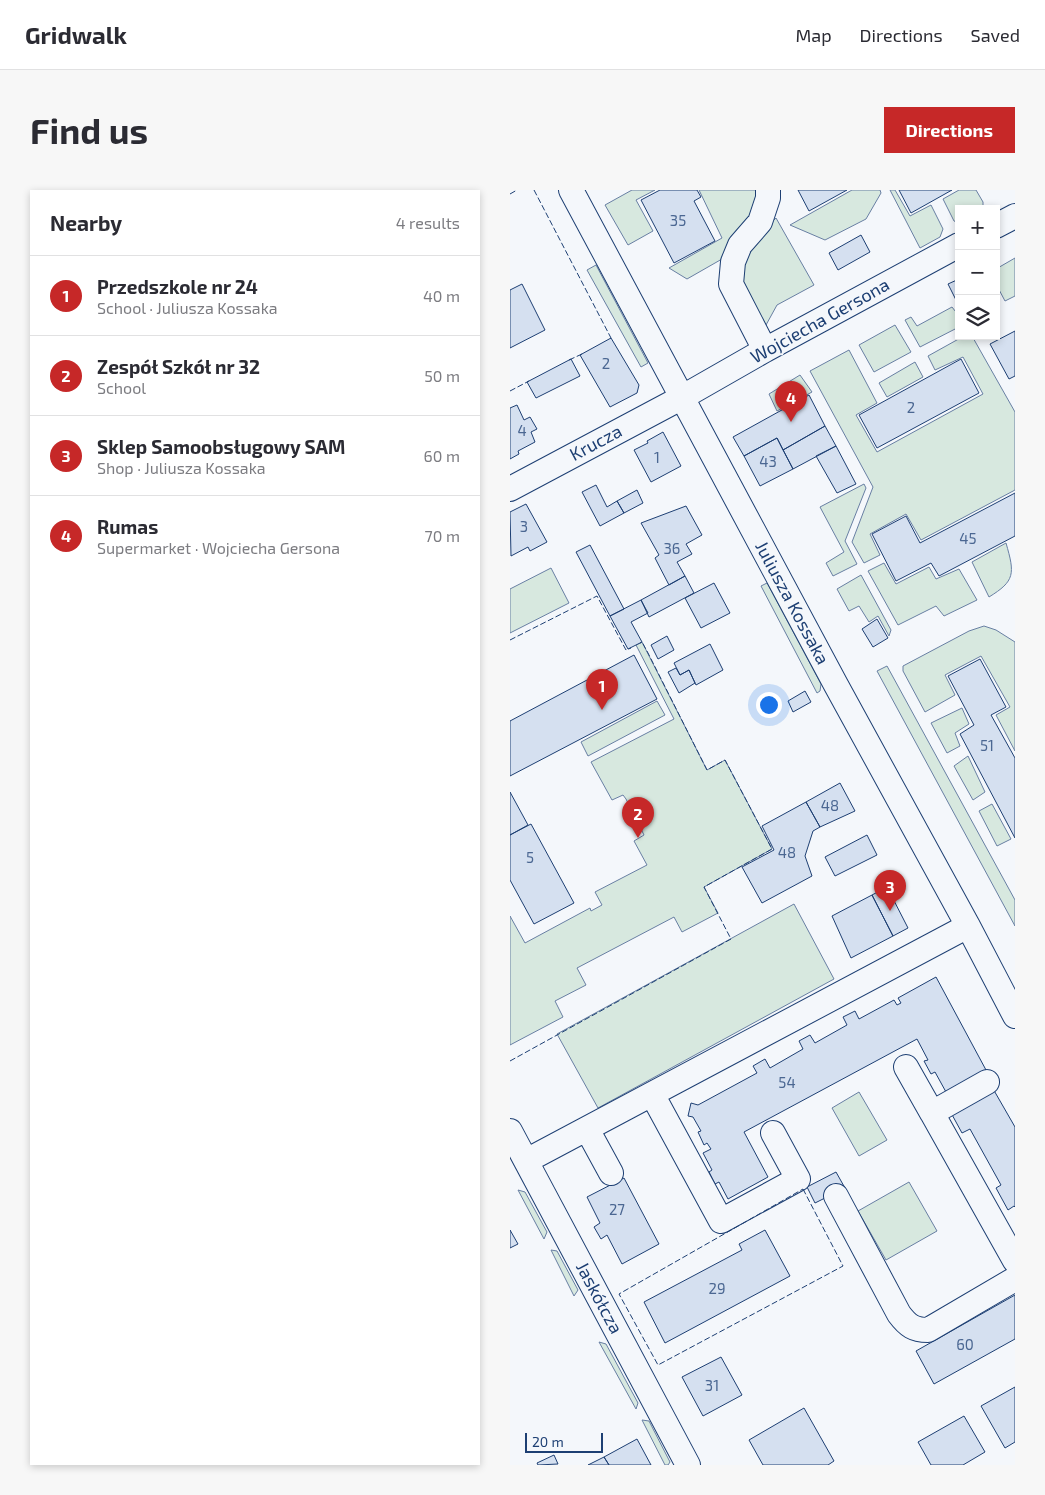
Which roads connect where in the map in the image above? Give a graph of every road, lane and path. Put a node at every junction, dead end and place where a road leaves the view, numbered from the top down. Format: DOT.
graph roads {
  1 [pos="571,190"];
  2 [pos="768,190"];
  3 [pos="1015,216"];
  4 [pos="1000,224"];
  5 [pos="955,247"];
  6 [pos="765,350"];
  7 [pos="681,398"];
  8 [pos="510,489"];
  9 [pos="968,926"];
  10 [pos="1012,1001"];
  11 [pos="906,1067"];
  12 [pos="987,1082"];
  13 [pos="652,1094"];
  14 [pos="932,1113"];
  15 [pos="587,1129"];
  16 [pos="510,1131"];
  17 [pos="773,1133"];
  18 [pos="526,1161"];
  19 [pos="611,1174"];
  20 [pos="836,1196"];
  21 [pos="1015,1261"];
  22 [pos="1015,1279"];
  23 [pos="688,1465"];
  1 -- 7 [label="street, Juliusza Kossaka"];
  2 -- 6 [label="street"];
  3 -- 4 [label="street"];
  5 -- 6 [label="street, Wojciecha Gersona"];
  6 -- 7 [label="street, Wojciecha Gersona"];
  7 -- 8 [label="street, Krucza"];
  7 -- 9 [label="street, Juliusza Kossaka"];
  9 -- 10 [label="street, Juliusza Kossaka"];
  9 -- 13 [label="street"];
  11 -- 14 [label="street"];
  12 -- 14 [label="street"];
  13 -- 15 [label="street"];
  13 -- 17 [label="street"];
  14 -- 21 [label="street"];
  15 -- 18 [label="street"];
  15 -- 19 [label="street"];
  16 -- 18 [label="street, Jaskółcza"];
  18 -- 23 [label="street, Jaskółcza"];
  20 -- 22 [label="street"];
}
